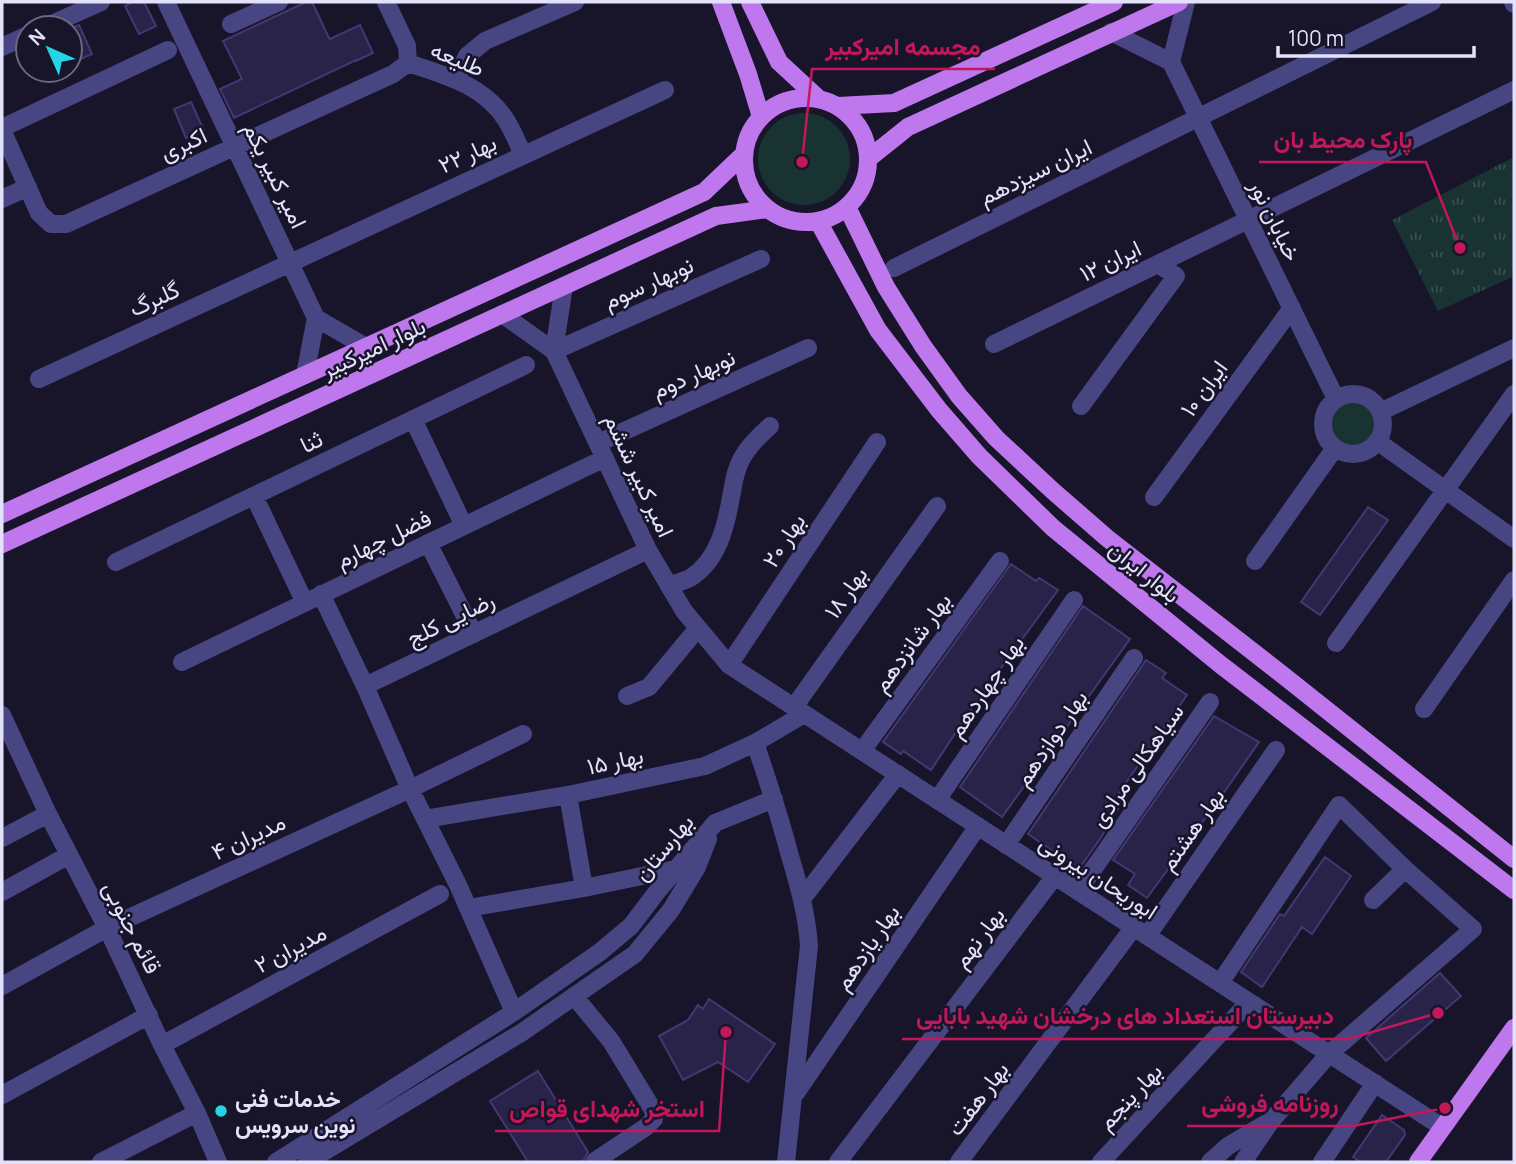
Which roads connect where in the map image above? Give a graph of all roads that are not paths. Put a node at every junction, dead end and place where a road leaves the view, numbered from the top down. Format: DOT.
graph roads {
  1 [pos="101,2"];
  2 [pos="166,2"];
  3 [pos="279,2"];
  4 [pos="386,2"];
  5 [pos="575,2"];
  6 [pos="721,2"];
  7 [pos="750,2"];
  8 [pos="1114,2"];
  9 [pos="1179,2"];
  10 [pos="1186,2"];
  11 [pos="1432,2"];
  12 [pos="74,14"];
  13 [pos="231,24"];
  14 [pos="1111,33"];
  15 [pos="168,50"];
  16 [pos="1171,62"];
  17 [pos="408,63"];
  18 [pos="456,79"];
  19 [pos="665,89"];
  20 [pos="1514,90"];
  21 [pos="818,98"];
  22 [pos="838,106"];
  23 [pos="761,117"];
  24 [pos="1198,117"];
  25 [pos="2,129"];
  26 [pos="235,146"];
  27 [pos="744,154"];
  28 [pos="523,155"];
  29 [pos="868,159"];
  30 [pos="28,187"];
  31 [pos="2,198"];
  32 [pos="847,207"];
  33 [pos="768,209"];
  34 [pos="1248,220"];
  35 [pos="818,221"];
  36 [pos="761,259"];
  37 [pos="290,262"];
  38 [pos="1158,264"];
  39 [pos="894,268"];
  40 [pos="564,286"];
  41 [pos="1292,308"];
  42 [pos="502,314"];
  43 [pos="316,318"];
  44 [pos="994,344"];
  45 [pos="366,347"];
  46 [pos="808,348"];
  47 [pos="1514,348"];
  48 [pos="554,351"];
  49 [pos="526,365"];
  50 [pos="306,374"];
  51 [pos="39,379"];
  52 [pos="1514,394"];
  53 [pos="1336,399"];
  54 [pos="1081,407"];
  55 [pos="1380,412"];
  56 [pos="413,419"];
  57 [pos="770,426"];
  58 [pos="1377,441"];
  59 [pos="877,442"];
  60 [pos="1335,448"];
  61 [pos="601,451"];
  62 [pos="1446,490"];
  63 [pos="254,496"];
  64 [pos="1154,497"];
  65 [pos="937,506"];
  66 [pos="2,514"];
  67 [pos="464,526"];
  68 [pos="1514,539"];
  69 [pos="428,543"];
  70 [pos="2,544"];
  71 [pos="648,550"];
  72 [pos="1000,561"];
  73 [pos="1255,561"];
  74 [pos="116,562"];
  75 [pos="1514,580"];
  76 [pos="669,586"];
  77 [pos="321,594"];
  78 [pos="1074,600"];
  79 [pos="304,603"];
  80 [pos="698,628"];
  81 [pos="474,634"];
  82 [pos="1336,643"];
  83 [pos="1134,658"];
  84 [pos="182,662"];
  85 [pos="729,665"];
  86 [pos="365,686"];
  87 [pos="627,696"];
  88 [pos="1210,702"];
  89 [pos="1424,709"];
  90 [pos="799,711"];
  91 [pos="2,715"];
  92 [pos="523,734"];
  93 [pos="755,743"];
  94 [pos="862,751"];
  95 [pos="1276,751"];
  96 [pos="898,774"];
  97 [pos="410,789"];
  98 [pos="568,795"];
  99 [pos="774,799"];
  100 [pos="937,800"];
  101 [pos="48,814"];
  102 [pos="425,820"];
  103 [pos="715,823"];
  104 [pos="978,826"];
  105 [pos="2,838"];
  106 [pos="1006,845"];
  107 [pos="69,855"];
  108 [pos="1514,859"];
  109 [pos="676,869"];
  110 [pos="1405,869"];
  111 [pos="1055,876"];
  112 [pos="584,888"];
  113 [pos="1514,890"];
  114 [pos="1078,891"];
  115 [pos="2,892"];
  116 [pos="440,894"];
  117 [pos="802,899"];
  118 [pos="1373,900"];
  119 [pos="468,908"];
  120 [pos="107,928"];
  121 [pos="1140,931"];
  122 [pos="1220,983"];
  123 [pos="2,986"];
  124 [pos="574,996"];
  125 [pos="1249,1002"];
  126 [pos="514,1012"];
  127 [pos="149,1015"];
  128 [pos="1514,1028"];
  129 [pos="162,1045"];
  130 [pos="1329,1054"];
  131 [pos="1374,1083"];
  132 [pos="2,1095"];
  133 [pos="794,1096"];
  134 [pos="197,1113"];
  135 [pos="1272,1121"];
  136 [pos="1442,1127"];
  137 [pos="595,1161"];
  138 [pos="101,1162"];
  139 [pos="218,1162"];
  140 [pos="276,1162"];
  141 [pos="307,1162"];
  142 [pos="786,1162"];
  143 [pos="838,1162"];
  144 [pos="960,1162"];
  145 [pos="1101,1162"];
  146 [pos="1210,1162"];
  147 [pos="1243,1162"];
  148 [pos="1322,1162"];
  149 [pos="1418,1162"];
  1 -- 12 [label="street"];
  2 -- 26 [label="street, امیر کبیر یکم"];
  3 -- 13 [label="street"];
  4 -- 17 [label="street, طلیعه"];
  5 -- 18 [label="street"];
  6 -- 23 [label="main road"];
  7 -- 21 [label="main road"];
  8 -- 22 [label="main road"];
  9 -- 14 [label="main road"];
  10 -- 16 [label="street"];
  11 -- 24 [label="street, ایران سیزدهم"];
  14 -- 16 [label="street"];
  14 -- 29 [label="main road"];
  15 -- 25 [label="street"];
  16 -- 24 [label="street, خیابان نور"];
  17 -- 18 [label="street, طلیعه"];
  17 -- 26 [label="street, اکبری"];
  18 -- 28 [label="street, طلیعه"];
  19 -- 28 [label="street, بهار ۲۲"];
  20 -- 34 [label="street, ایران ۱۲"];
  21 -- 22 [label="main road"];
  21 -- 23 [label="main road"];
  22 -- 29 [label="main road"];
  23 -- 27 [label="main road"];
  24 -- 34 [label="street, خیابان نور"];
  24 -- 39 [label="street, ایران سیزدهم"];
  25 -- 30 [label="street"];
  26 -- 30 [label="street, اکبری"];
  26 -- 37 [label="street, امیر کبیر یکم"];
  27 -- 33 [label="main road"];
  27 -- 45 [label="main road, بلوار امیرکبیر"];
  28 -- 37 [label="street, بهار ۲۲"];
  29 -- 32 [label="main road"];
  30 -- 31 [label="street"];
  32 -- 35 [label="main road"];
  32 -- 108 [label="main road, بلوار ایران"];
  33 -- 35 [label="main road"];
  33 -- 40 [label="main road, بلوار امیرکبیر"];
  34 -- 38 [label="street, ایران ۱۲"];
  34 -- 41 [label="street, خیابان نور"];
  35 -- 113 [label="main road, بلوار ایران"];
  36 -- 48 [label="street, نوبهار سوم"];
  37 -- 43 [label="street, امیر کبیر یکم"];
  37 -- 51 [label="street, گلبرگ"];
  38 -- 44 [label="street, ایران ۱۲"];
  38 -- 54 [label="street"];
  40 -- 42 [label="main road, بلوار امیرکبیر"];
  40 -- 48 [label="street"];
  41 -- 53 [label="street, خیابان نور"];
  41 -- 64 [label="street, ایران ۱۰"];
  42 -- 48 [label="street, امیر کبیر ششم"];
  42 -- 70 [label="main road, بلوار امیرکبیر"];
  43 -- 45 [label="street"];
  43 -- 50 [label="street"];
  45 -- 50 [label="main road, بلوار امیرکبیر"];
  46 -- 61 [label="street, نوبهار دوم"];
  47 -- 55 [label="street"];
  48 -- 61 [label="street, امیر کبیر ششم"];
  49 -- 56 [label="street, ثنا"];
  50 -- 66 [label="main road, بلوار امیرکبیر"];
  52 -- 62 [label="street"];
  53 -- 55 [label="street"];
  53 -- 60 [label="street"];
  55 -- 58 [label="street"];
  56 -- 63 [label="street, ثنا"];
  56 -- 67 [label="street"];
  57 -- 76 [label="street"];
  58 -- 60 [label="street"];
  58 -- 62 [label="street"];
  59 -- 85 [label="street, بهار ۲۰"];
  60 -- 73 [label="street"];
  61 -- 67 [label="street, فضل چهارم"];
  61 -- 71 [label="street, امیر کبیر ششم"];
  62 -- 68 [label="street"];
  62 -- 82 [label="street"];
  63 -- 74 [label="street, ثنا"];
  63 -- 79 [label="street"];
  65 -- 90 [label="street, بهار ۱۸"];
  67 -- 69 [label="street, فضل چهارم"];
  69 -- 77 [label="street, فضل چهارم"];
  69 -- 81 [label="street"];
  71 -- 76 [label="street, امیر کبیر ششم"];
  71 -- 81 [label="street, رضایی کلج"];
  72 -- 94 [label="street, بهار شانزدهم"];
  75 -- 89 [label="street"];
  76 -- 80 [label="street, امیر کبیر ششم"];
  77 -- 79 [label="street, فضل چهارم"];
  77 -- 86 [label="street"];
  78 -- 100 [label="street, بهار چهاردهم"];
  79 -- 84 [label="street, فضل چهارم"];
  80 -- 85 [label="street, امیر کبیر ششم"];
  80 -- 87 [label="street"];
  81 -- 86 [label="street, رضایی کلج"];
  83 -- 106 [label="street, بهار دوازدهم"];
  85 -- 90 [label="street, ابوریحان بیرونی"];
  86 -- 97 [label="street"];
  88 -- 114 [label="street, سیاهکالی مرادی"];
  90 -- 93 [label="street, بهار ۱۵"];
  90 -- 94 [label="street, ابوریحان بیرونی"];
  91 -- 101 [label="street, قائم جنوبی"];
  92 -- 97 [label="street, مدیران ۴"];
  93 -- 98 [label="street, بهار ۱۵"];
  93 -- 99 [label="street"];
  94 -- 96 [label="street, ابوریحان بیرونی"];
  95 -- 121 [label="street, بهار هشتم"];
  96 -- 100 [label="street, ابوریحان بیرونی"];
  96 -- 117 [label="street"];
  97 -- 102 [label="street"];
  97 -- 120 [label="street, مدیران ۴"];
  98 -- 102 [label="street, بهار ۱۵"];
  98 -- 112 [label="street"];
  99 -- 103 [label="street"];
  99 -- 117 [label="street"];
  100 -- 104 [label="street, ابوریحان بیرونی"];
  101 -- 105 [label="street"];
  101 -- 107 [label="street, قائم جنوبی"];
  102 -- 119 [label="street"];
  103 -- 109 [label="street, بهارستان"];
  103 -- 124 [label="street, بهارستان"];
  104 -- 106 [label="street, ابوریحان بیرونی"];
  104 -- 133 [label="street, بهار یازدهم"];
  106 -- 111 [label="street, ابوریحان بیرونی"];
  107 -- 115 [label="street"];
  107 -- 120 [label="street, قائم جنوبی"];
  109 -- 112 [label="street"];
  109 -- 126 [label="street, بهارستان"];
  110 -- 118 [label="street"];
  110 -- 122 [label="street"];
  110 -- 130 [label="street"];
  111 -- 114 [label="street, ابوریحان بیرونی"];
  111 -- 143 [label="street, بهار نهم"];
  112 -- 119 [label="street"];
  114 -- 121 [label="street, ابوریحان بیرونی"];
  116 -- 129 [label="street, مدیران ۲"];
  117 -- 133 [label="street"];
  119 -- 126 [label="street"];
  120 -- 123 [label="street, مدیران ۴"];
  120 -- 127 [label="street, قائم جنوبی"];
  121 -- 122 [label="street, ابوریحان بیرونی"];
  121 -- 144 [label="street, بهار هفت"];
  122 -- 125 [label="street, ابوریحان بیرونی"];
  124 -- 137 [label="street"];
  124 -- 141 [label="street, بهارستان"];
  125 -- 130 [label="street, ابوریحان بیرونی"];
  125 -- 145 [label="street, بهار پنجم"];
  126 -- 140 [label="street, بهارستان"];
  127 -- 129 [label="street, قائم جنوبی"];
  127 -- 132 [label="street"];
  128 -- 136 [label="main road"];
  129 -- 134 [label="street, قائم جنوبی"];
  130 -- 131 [label="street, ابوریحان بیرونی"];
  130 -- 135 [label="street"];
  131 -- 136 [label="street, ابوریحان بیرونی"];
  131 -- 148 [label="street"];
  133 -- 142 [label="street"];
  134 -- 138 [label="street"];
  134 -- 139 [label="street, قائم جنوبی"];
  135 -- 146 [label="street"];
  135 -- 147 [label="street"];
  136 -- 149 [label="main road"];
}
